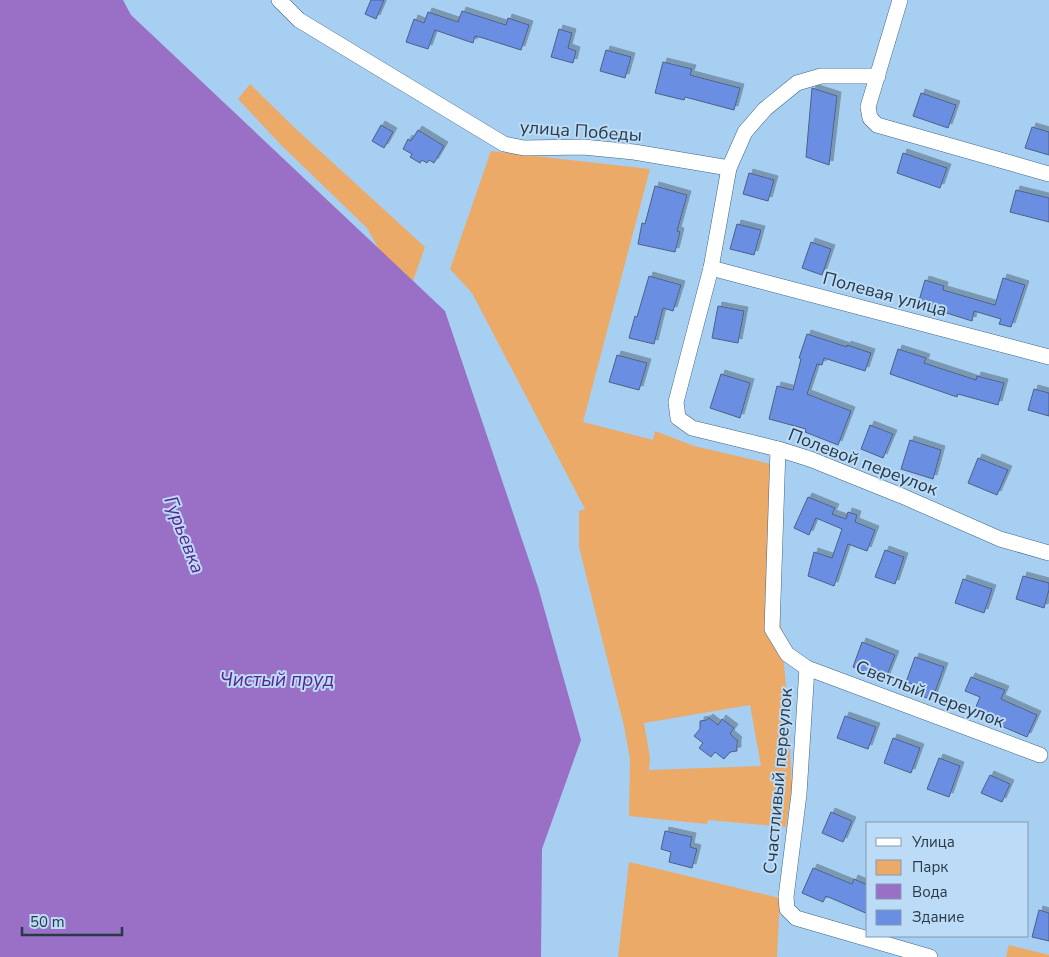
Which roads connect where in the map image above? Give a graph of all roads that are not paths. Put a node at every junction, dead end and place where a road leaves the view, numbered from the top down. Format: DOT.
graph roads {
  1 [pos="279,0"];
  2 [pos="900,0"];
  3 [pos="878,76"];
  4 [pos="729,168"];
  5 [pos="1049,174"];
  6 [pos="711,268"];
  7 [pos="1049,357"];
  8 [pos="778,449"];
  9 [pos="1049,553"];
  10 [pos="807,668"];
  11 [pos="1040,755"];
  12 [pos="921,956"];
  1 -- 4 [label="street, улица Победы"];
  2 -- 3 [label="street"];
  3 -- 4 [label="street"];
  3 -- 5 [label="street"];
  4 -- 6 [label="street"];
  6 -- 7 [label="street, Полевая улица"];
  6 -- 8 [label="street, Полевой переулок"];
  8 -- 9 [label="street, Полевой переулок"];
  8 -- 10 [label="street, Светлый переулок"];
  10 -- 11 [label="street, Светлый переулок"];
  10 -- 12 [label="street, Счастливый переулок"];
}
